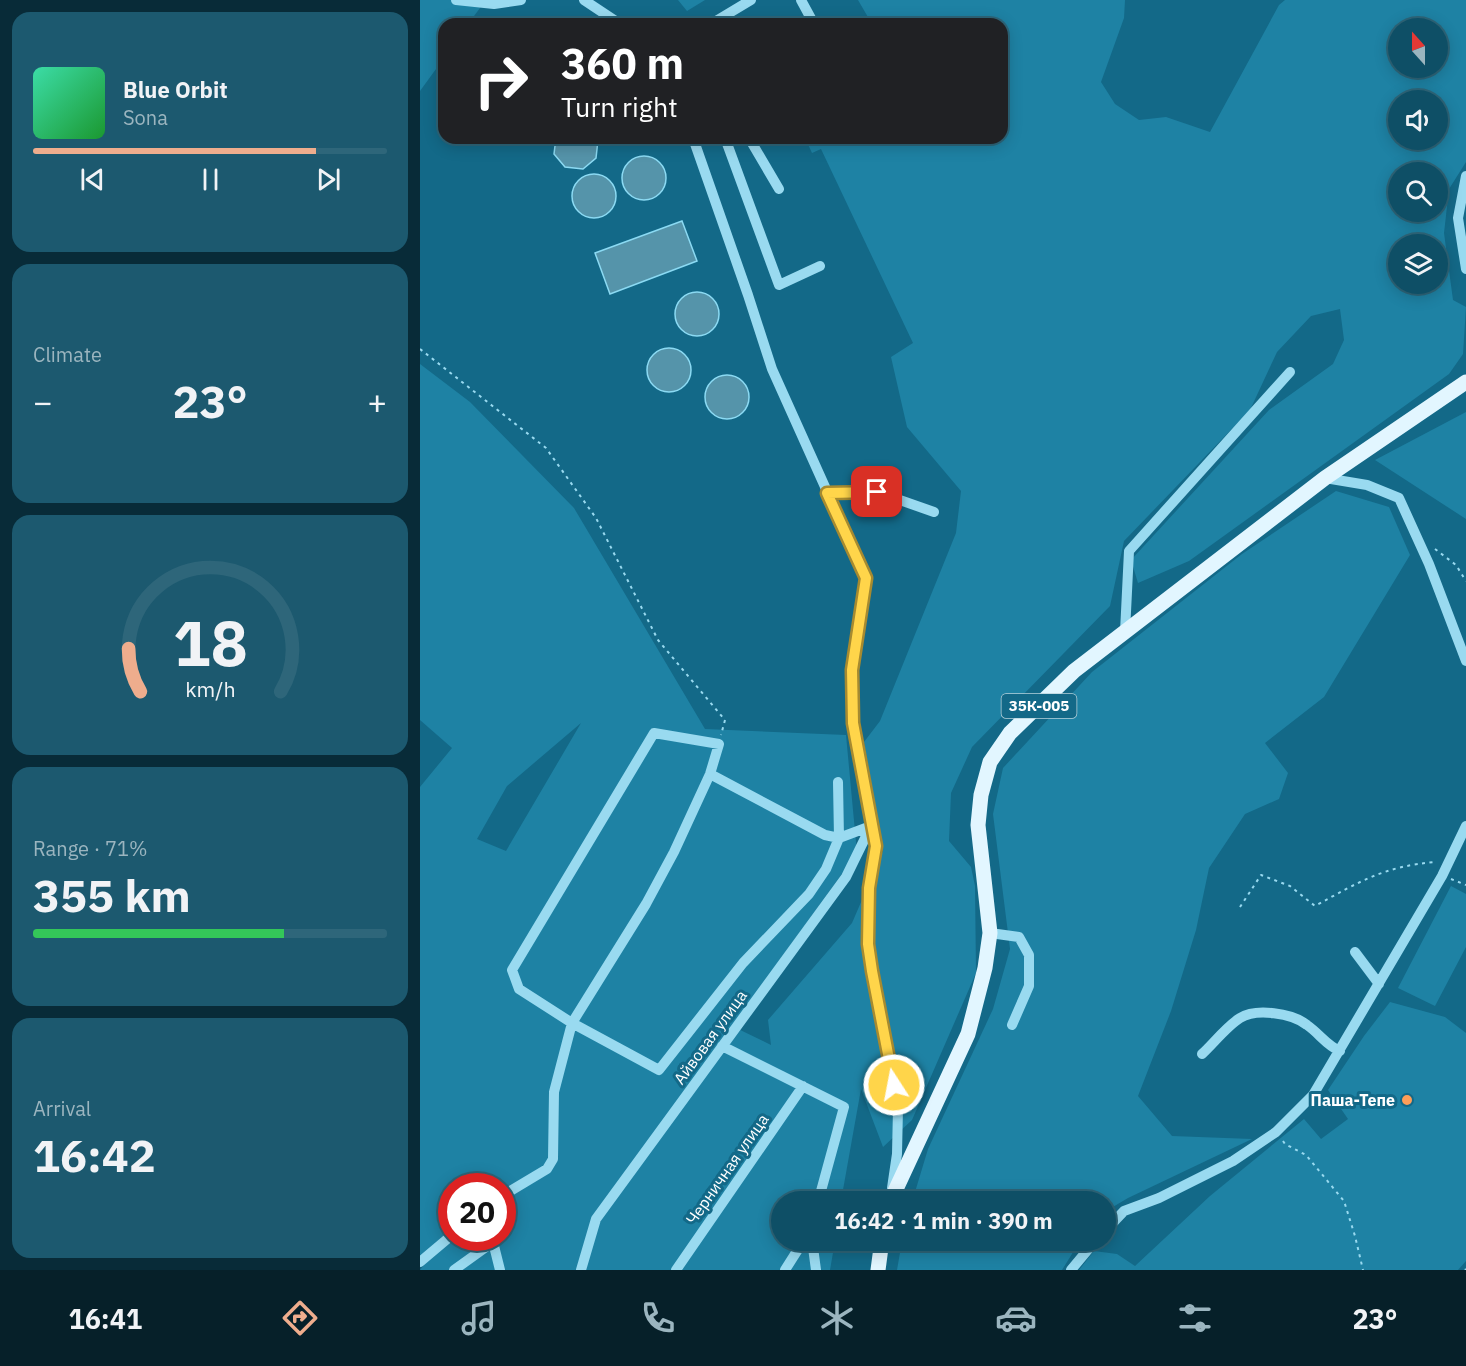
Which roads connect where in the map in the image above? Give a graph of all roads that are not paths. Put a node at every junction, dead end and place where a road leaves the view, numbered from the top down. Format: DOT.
graph roads {
  1 [pos="456,0"];
  2 [pos="521,0"];
  3 [pos="584,0"];
  4 [pos="751,0"];
  5 [pos="801,0"];
  6 [pos="611,18"];
  7 [pos="721,18"];
  8 [pos="811,18"];
  9 [pos="695,144"];
  10 [pos="727,144"];
  11 [pos="753,144"];
  12 [pos="1466,176"];
  13 [pos="779,189"];
  14 [pos="820,266"];
  15 [pos="1466,269"];
  16 [pos="1290,372"];
  17 [pos="1466,382"];
  18 [pos="1324,478"];
  19 [pos="827,493"];
  20 [pos="934,512"];
  21 [pos="1125,632"];
  22 [pos="1466,661"];
  23 [pos="710,774"];
  24 [pos="838,782"];
  25 [pos="871,826"];
  26 [pos="1466,826"];
  27 [pos="839,838"];
  28 [pos="990,933"];
  29 [pos="1355,952"];
  30 [pos="1379,984"];
  31 [pos="572,1023"];
  32 [pos="1012,1025"];
  33 [pos="722,1046"];
  34 [pos="1340,1051"];
  35 [pos="1202,1054"];
  36 [pos="803,1086"];
  37 [pos="516,1188"];
  38 [pos="821,1191"];
  39 [pos="891,1191"];
  40 [pos="893,1191"];
  41 [pos="1116,1219"];
  42 [pos="438,1247"];
  43 [pos="478,1251"];
  44 [pos="495,1251"];
  45 [pos="797,1251"];
  46 [pos="813,1251"];
  47 [pos="881,1251"];
  48 [pos="1087,1251"];
  49 [pos="420,1262"];
  50 [pos="454,1270"];
  51 [pos="500,1270"];
  52 [pos="581,1270"];
  53 [pos="676,1270"];
  54 [pos="785,1270"];
  55 [pos="816,1270"];
  56 [pos="878,1270"];
  57 [pos="1071,1270"];
  1 -- 2 [label="street"];
  3 -- 6 [label="street"];
  4 -- 7 [label="street"];
  5 -- 8 [label="street"];
  9 -- 19 [label="street"];
  10 -- 14 [label="street"];
  11 -- 13 [label="street"];
  12 -- 15 [label="street"];
  16 -- 21 [label="street"];
  17 -- 18 [label="main road, 35К-005"];
  18 -- 21 [label="main road, 35К-005"];
  18 -- 22 [label="street"];
  19 -- 20 [label="street"];
  19 -- 25 [label="street"];
  21 -- 28 [label="main road, 35К-005"];
  23 -- 27 [label="street"];
  23 -- 31 [label="street"];
  23 -- 31 [label="street"];
  24 -- 27 [label="street"];
  25 -- 27 [label="street"];
  25 -- 33 [label="street, Айвовая улица"];
  25 -- 39 [label="street"];
  26 -- 30 [label="street"];
  27 -- 31 [label="street"];
  28 -- 32 [label="street"];
  28 -- 40 [label="main road, 35К-005"];
  29 -- 30 [label="street"];
  30 -- 34 [label="street"];
  31 -- 37 [label="street"];
  33 -- 36 [label="street"];
  33 -- 52 [label="street, Айвовая улица"];
  34 -- 35 [label="street"];
  34 -- 41 [label="street"];
  36 -- 38 [label="street"];
  36 -- 53 [label="street, Черничная улица"];
  42 -- 49 [label="street"];
  43 -- 50 [label="street"];
  44 -- 51 [label="street"];
  45 -- 54 [label="street"];
  46 -- 55 [label="street"];
  47 -- 56 [label="main road"];
  48 -- 57 [label="street"];
}
